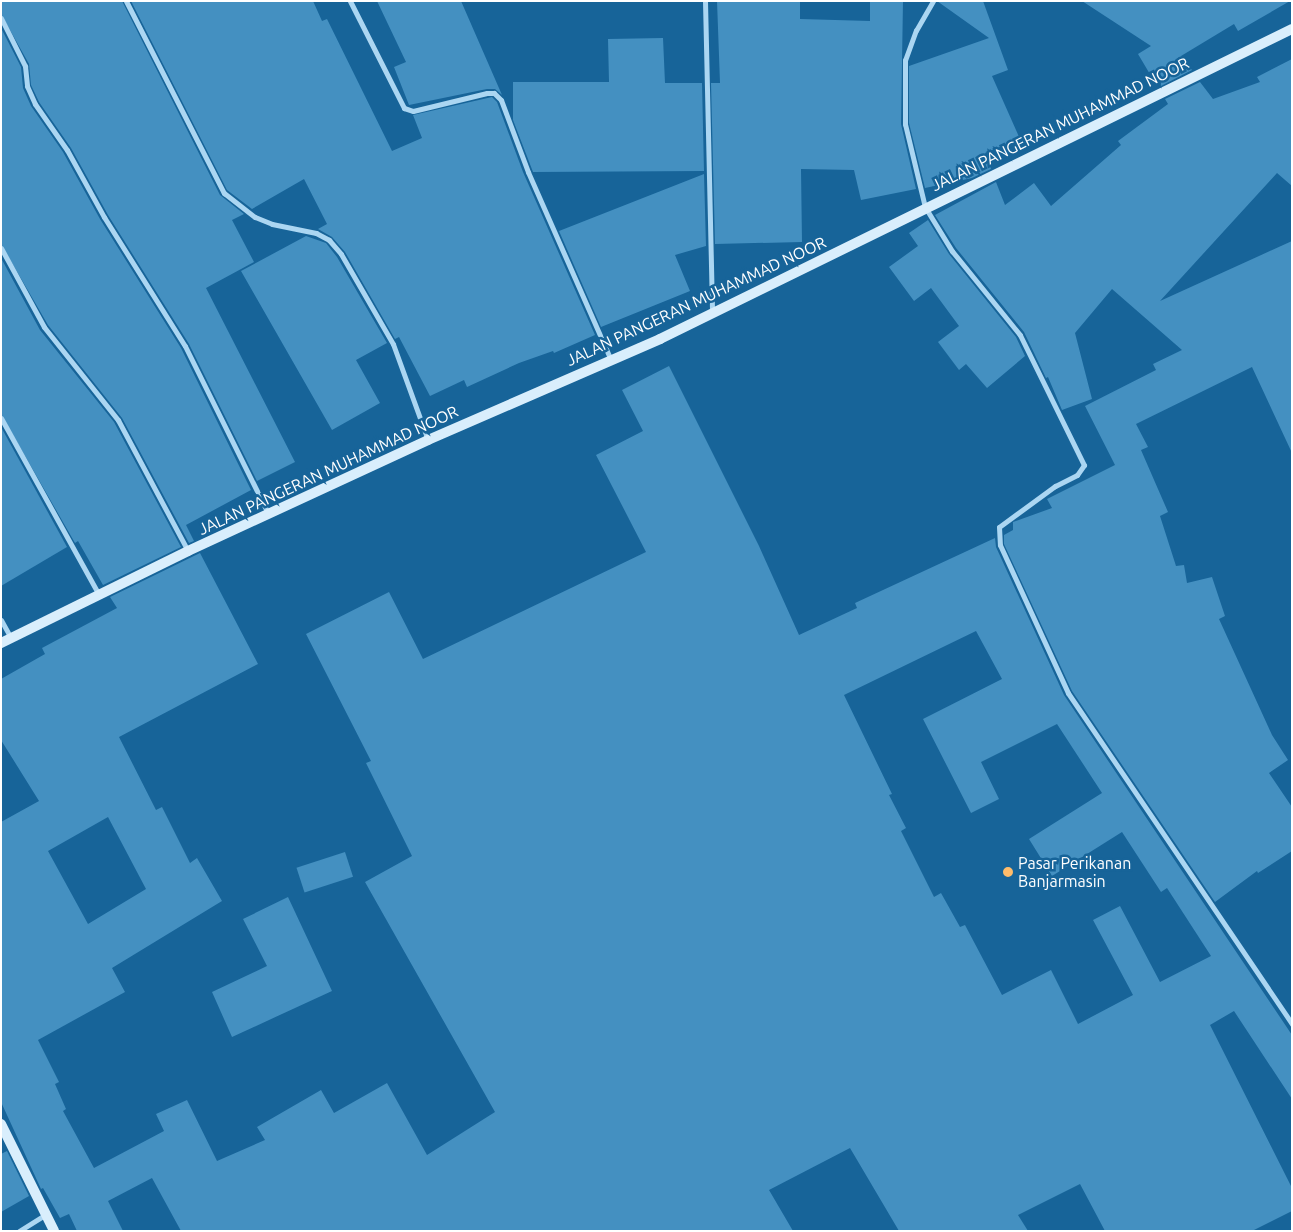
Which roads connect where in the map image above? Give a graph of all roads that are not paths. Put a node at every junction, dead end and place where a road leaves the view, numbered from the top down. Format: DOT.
graph roads {
  1 [pos="126,1"];
  2 [pos="350,1"];
  3 [pos="705,1"];
  4 [pos="933,1"];
  5 [pos="1,18"];
  6 [pos="1292,30"];
  7 [pos="925,207"];
  8 [pos="1,248"];
  9 [pos="712,313"];
  10 [pos="612,360"];
  11 [pos="1,418"];
  12 [pos="428,440"];
  13 [pos="268,513"];
  14 [pos="188,551"];
  15 [pos="99,595"];
  16 [pos="1,620"];
  17 [pos="12,638"];
  18 [pos="1,643"];
  19 [pos="1292,1024"];
  20 [pos="1,1124"];
  21 [pos="45,1215"];
  22 [pos="19,1231"];
  23 [pos="54,1231"];
  1 -- 12 [label="street"];
  2 -- 10 [label="street"];
  3 -- 9 [label="street"];
  4 -- 7 [label="street"];
  5 -- 13 [label="street"];
  6 -- 7 [label="main road, JALAN PANGERAN MUHAMMAD NOOR"];
  7 -- 9 [label="main road, JALAN PANGERAN MUHAMMAD NOOR"];
  7 -- 19 [label="street"];
  8 -- 14 [label="street"];
  9 -- 10 [label="main road, JALAN PANGERAN MUHAMMAD NOOR"];
  10 -- 12 [label="main road, JALAN PANGERAN MUHAMMAD NOOR"];
  11 -- 15 [label="street"];
  12 -- 13 [label="main road, JALAN PANGERAN MUHAMMAD NOOR"];
  13 -- 14 [label="main road, JALAN PANGERAN MUHAMMAD NOOR"];
  14 -- 15 [label="main road, JALAN PANGERAN MUHAMMAD NOOR"];
  15 -- 17 [label="main road, JALAN PANGERAN MUHAMMAD NOOR"];
  16 -- 17 [label="street"];
  17 -- 18 [label="main road, JALAN PANGERAN MUHAMMAD NOOR"];
  20 -- 21 [label="main road"];
  21 -- 22 [label="street"];
  21 -- 23 [label="main road"];
}
